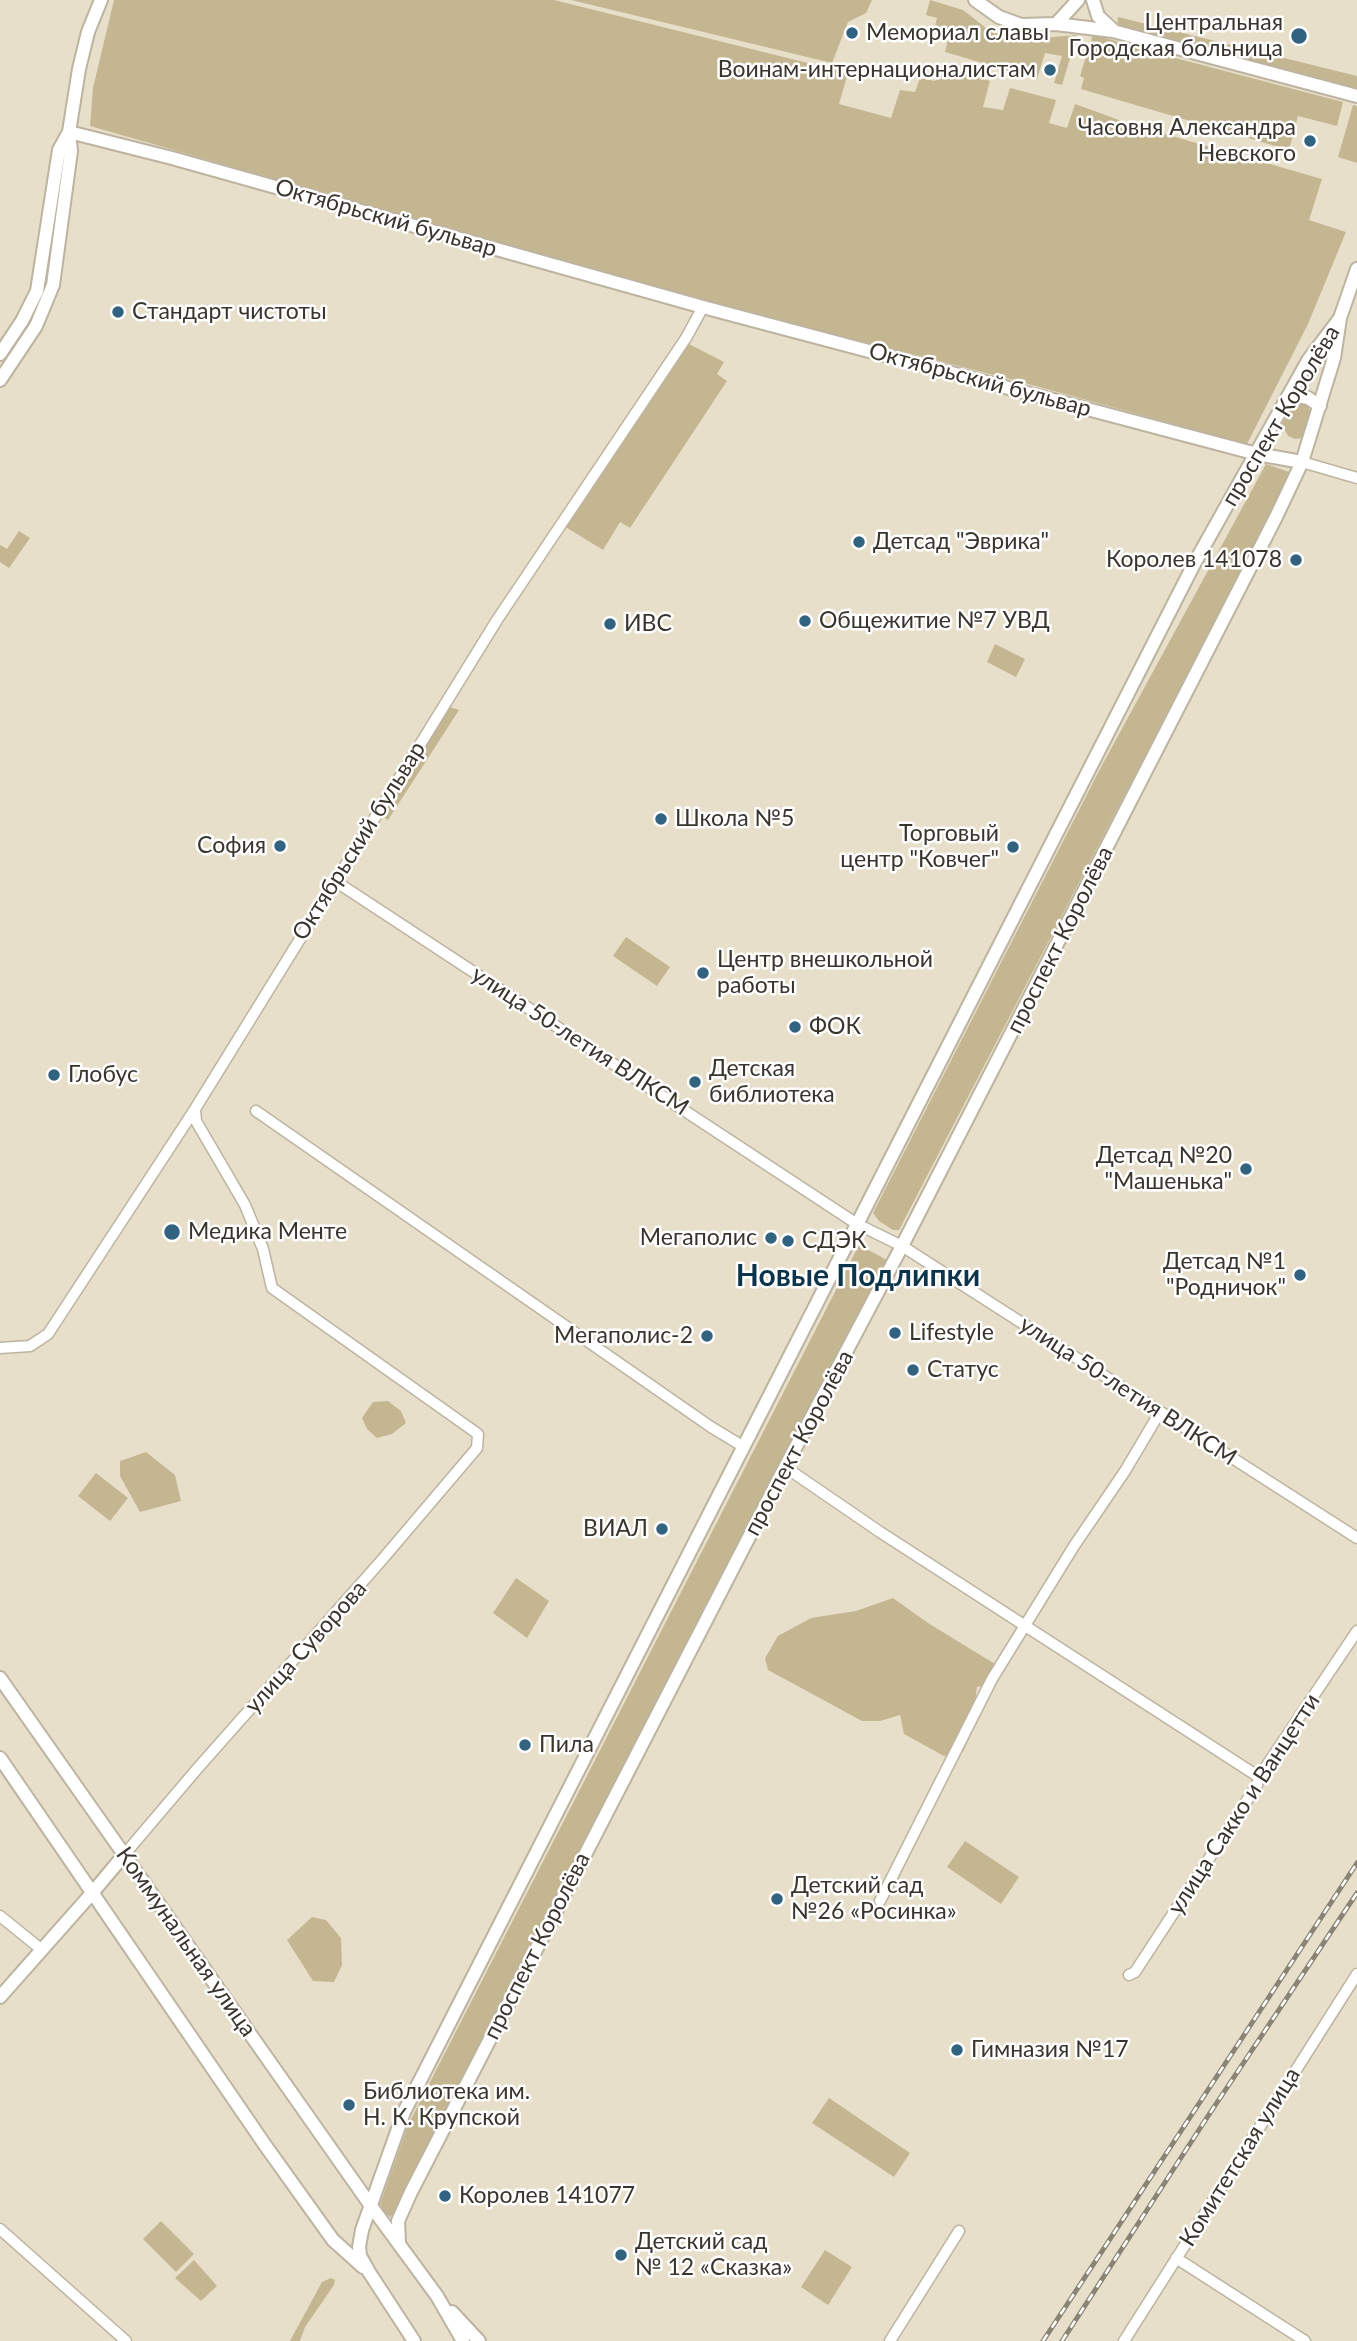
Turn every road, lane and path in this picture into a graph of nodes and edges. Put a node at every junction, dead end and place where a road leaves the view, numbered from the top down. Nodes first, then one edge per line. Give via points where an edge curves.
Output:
1 (101, 0) edge
2 (975, 0) edge
3 (1078, 0) edge
4 (1093, 0) edge
5 (1056, 24) junction
6 (1113, 30) junction
7 (1357, 96) edge
8 (69, 132) junction
9 (1356, 270) edge
10 (703, 307) junction
11 (1341, 316) junction
12 (0, 354) edge
13 (0, 380) edge
14 (1286, 403) junction
15 (1320, 405) junction
16 (1257, 454) junction
17 (1302, 462) junction
18 (1357, 478) edge
19 (335, 881) junction
20 (195, 1110) junction
21 (256, 1111) dead end
22 (857, 1224) junction
23 (902, 1246) junction
24 (0, 1348) edge
25 (1160, 1412) junction
26 (744, 1447) junction
27 (785, 1467) junction
28 (1357, 1538) edge
29 (1025, 1626) junction
30 (1357, 1631) edge
31 (0, 1678) edge
32 (0, 1758) edge
33 (1259, 1777) junction
34 (124, 1855) junction
35 (93, 1892) junction
36 (880, 1901) dead end
37 (0, 1916) edge
38 (41, 1950) junction
39 (1357, 1974) edge
40 (1129, 1975) dead end
41 (0, 1997) edge
42 (371, 2206) junction
43 (0, 2229) edge
44 (959, 2231) dead end
45 (399, 2242) junction
46 (1176, 2258) junction
47 (369, 2272) junction
48 (437, 2296) junction
49 (126, 2341) edge
50 (414, 2341) edge
51 (463, 2341) edge
52 (479, 2341) edge
53 (890, 2341) edge
54 (1124, 2341) edge
55 (1305, 2341) edge

1 - 8 main road via 88,32
2 - 5 main road via 1021,25
3 - 5 main road
4 - 6 main road via 1098,16
5 - 6 main road
6 - 7 main road
8 - 10 main road, Октябрьский бульвар
8 - 12 main road via 59,150 37,291
8 - 13 main road via 71,151 53,285 36,326
9 - 11 main road
10 - 16 main road, Октябрьский бульвар
10 - 19 street, Октябрьский бульвар via 496,620
11 - 14 main road, проспект Королёва via 1309,359
11 - 15 main road, проспект Королёва
14 - 15 main road via 1298,396
14 - 16 main road, проспект Королёва
15 - 17 main road, проспект Королёва
16 - 17 main road, Октябрьский бульвар
16 - 22 main road, проспект Королёва via 1158,632
17 - 18 street
17 - 23 main road, проспект Королёва
19 - 20 street, Октябрьский бульвар
19 - 22 street, улица 50-летия ВЛКСМ
20 - 24 street, Октябрьский бульвар via 48,1334 30,1346
20 - 34 street, улица Суворова via 196,1121 245,1205 263,1249 272,1288 478,1434 477,1448
21 - 26 street
22 - 23 street, улица 50-летия ВЛКСМ
22 - 26 main road, проспект Королёва
23 - 25 street, улица 50-летия ВЛКСМ
23 - 27 main road, проспект Королёва
25 - 28 street, улица 50-летия ВЛКСМ
25 - 29 street
26 - 42 main road, проспект Королёва via 404,2112
27 - 29 street
27 - 45 main road, проспект Королёва via 411,2192 398,2221
29 - 33 street
29 - 36 street via 992,1679
30 - 33 street, улица Сакко и Ванцетти
31 - 34 main road, Коммунальная улица
32 - 35 main road, Коммунальная улица
33 - 40 street, улица Сакко и Ванцетти via 1258,1785
34 - 35 main road
34 - 42 main road, Коммунальная улица
35 - 38 main road
35 - 47 main road, Коммунальная улица via 333,2240
37 - 38 street
38 - 41 main road
39 - 46 street, Комитетская улица
42 - 45 main road, Коммунальная улица
42 - 47 main road, проспект Королёва via 359,2247
43 - 49 street
44 - 53 street
45 - 48 main road, Коммунальная улица
46 - 54 street, Комитетская улица
46 - 55 street
47 - 50 main road
48 - 51 main road
48 - 52 main road

